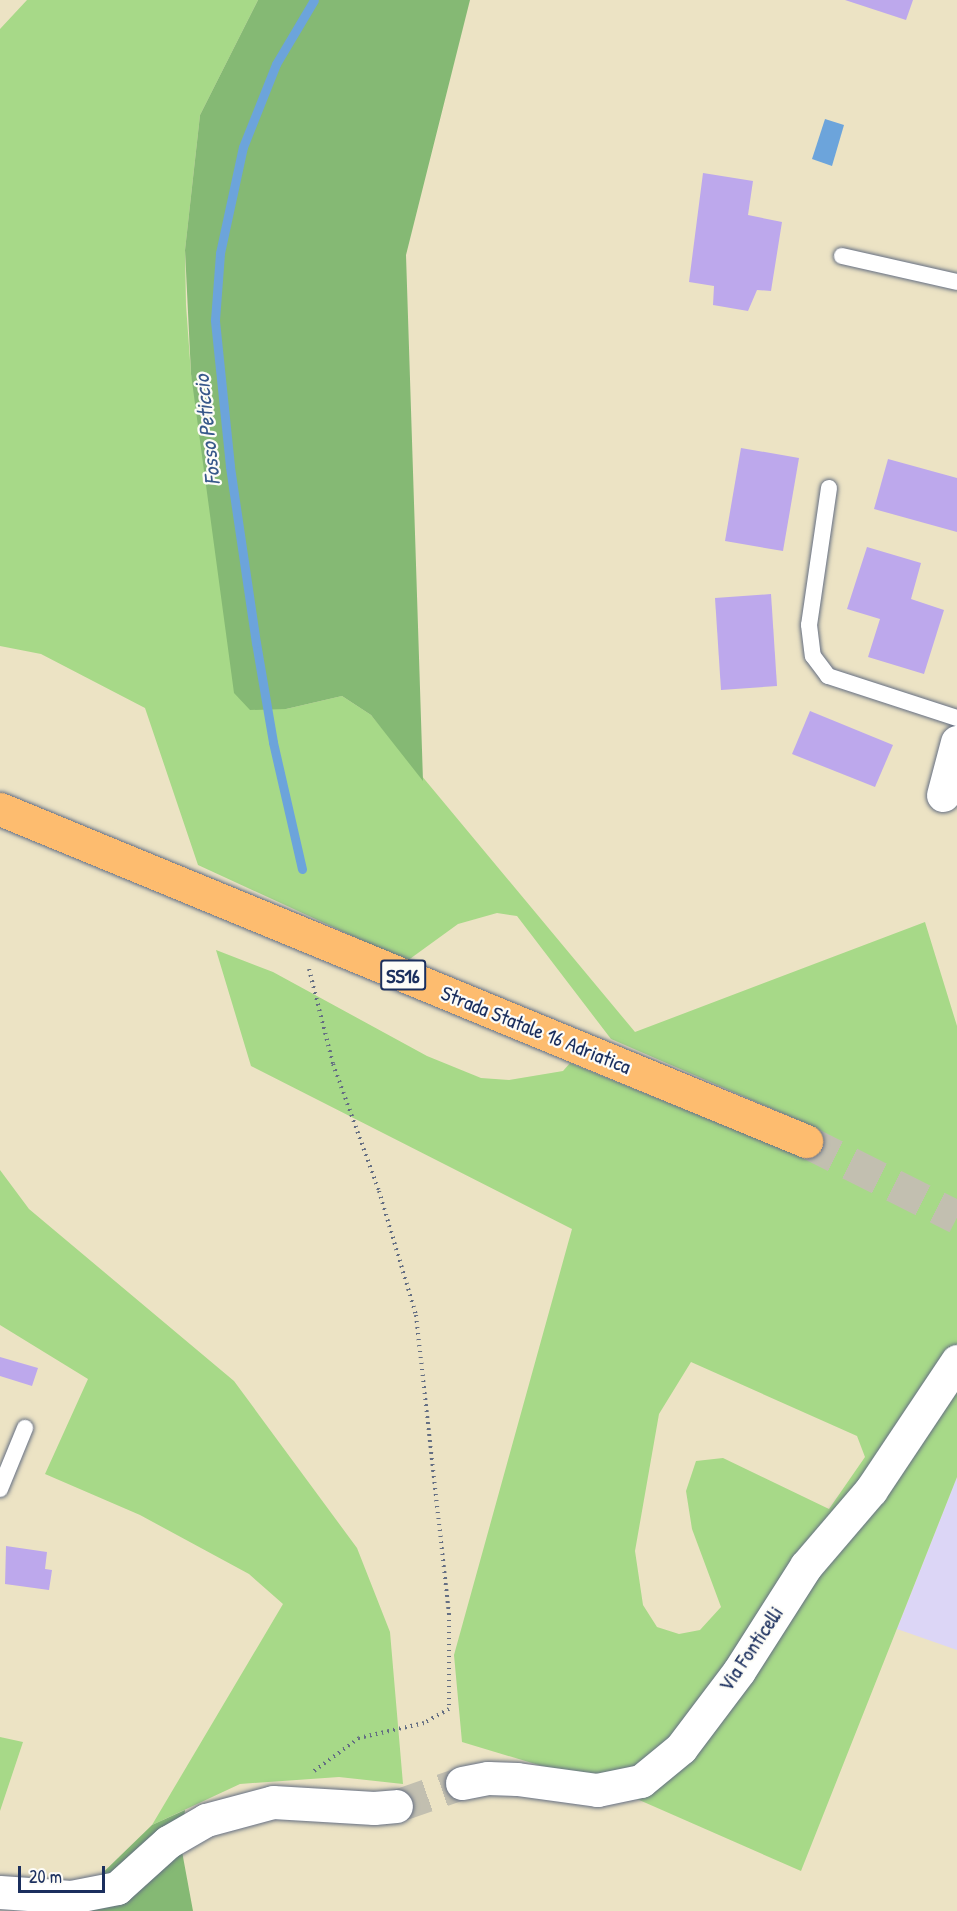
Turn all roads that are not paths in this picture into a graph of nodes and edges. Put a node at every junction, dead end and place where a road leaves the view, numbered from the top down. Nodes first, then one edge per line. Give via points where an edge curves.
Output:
1 (842, 256) dead end
2 (957, 282) edge
3 (829, 488) dead end
4 (957, 718) edge
5 (957, 742) edge
6 (950, 801) edge
7 (0, 809) edge
8 (806, 1141) tunnel mouth
9 (957, 1361) edge
10 (25, 1428) dead end
11 (0, 1489) edge
12 (462, 1783) tunnel mouth
13 (396, 1806) tunnel mouth
14 (0, 1892) edge

1 - 2 lane
3 - 4 lane via 809,626 813,656 828,676
5 - 6 street
7 - 8 main road, Strada Statale 16 Adriatica / SS16
9 - 12 street, Via Fonticelli via 871,1490 806,1566 739,1671 681,1748 641,1781 597,1790 517,1779 488,1778
10 - 11 lane
13 - 14 street via 273,1802 206,1820 168,1842 117,1888 71,1897

